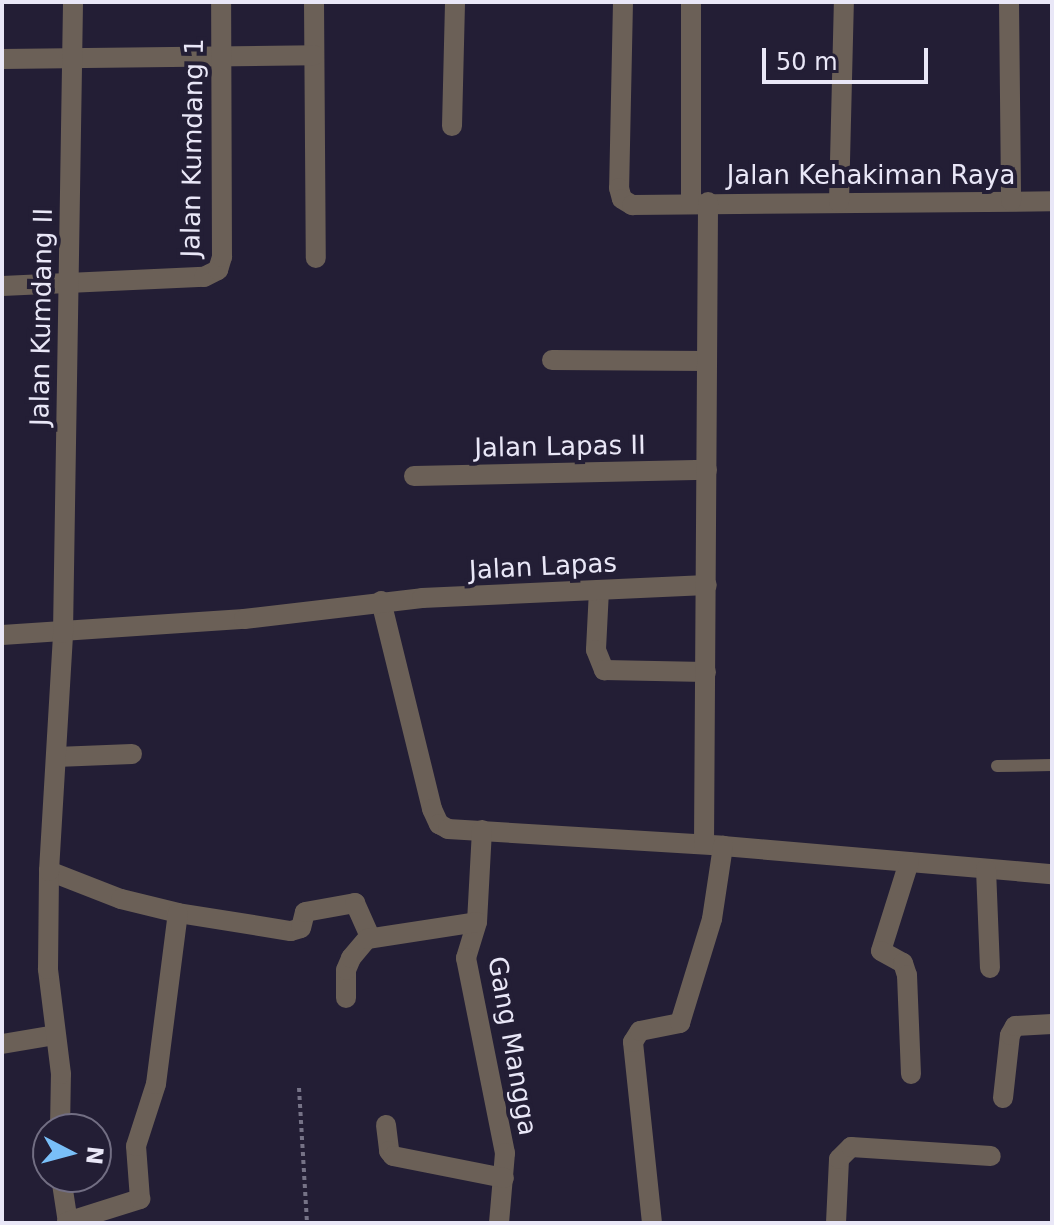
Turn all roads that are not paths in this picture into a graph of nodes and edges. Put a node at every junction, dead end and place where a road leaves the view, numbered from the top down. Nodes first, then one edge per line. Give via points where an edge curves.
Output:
1 (73, 2) edge
2 (221, 2) edge
3 (314, 2) edge
4 (455, 2) edge
5 (623, 2) edge
6 (691, 2) edge
7 (844, 2) edge
8 (1009, 2) edge
9 (314, 55) junction
10 (222, 57) junction
11 (73, 58) junction
12 (2, 59) edge
13 (452, 126) dead end
14 (1011, 201) junction
15 (1052, 201) edge
16 (839, 202) junction
17 (699, 203) junction
18 (316, 258) dead end
19 (68, 285) junction
20 (2, 286) edge
21 (552, 360) dead end
22 (707, 361) junction
23 (707, 470) junction
24 (414, 476) dead end
25 (707, 585) junction
26 (599, 590) junction
27 (381, 601) junction
28 (63, 633) junction
29 (2, 635) edge
30 (706, 672) junction
31 (132, 754) dead end
32 (56, 757) junction
33 (1052, 765) edge
34 (997, 766) dead end
35 (482, 830) junction
36 (714, 845) junction
37 (909, 862) junction
38 (986, 869) junction
39 (49, 871) junction
40 (1052, 874) edge
41 (178, 913) junction
42 (477, 922) junction
43 (370, 937) junction
44 (990, 968) dead end
45 (346, 998) dead end
46 (1052, 1024) edge
47 (55, 1035) junction
48 (2, 1044) edge
49 (911, 1074) dead end
50 (1003, 1098) dead end
51 (60, 1113) edge
52 (386, 1125) dead end
53 (991, 1156) dead end
54 (504, 1178) junction
55 (63, 1193) edge
56 (68, 1222) edge
57 (499, 1223) edge
58 (652, 1223) edge
59 (836, 1223) edge

1 - 11 street, Jalan Kumdang II
2 - 10 street, Jalan Kumdang 1
3 - 9 street
4 - 13 street
5 - 17 street, Jalan Kehakiman Raya via 622,199 632,205
6 - 17 street
7 - 16 street
8 - 14 street
9 - 10 street
9 - 18 street
10 - 11 street
10 - 19 street, Jalan Kumdang 1 via 218,270 204,277
11 - 12 street
11 - 19 street, Jalan Kumdang II
14 - 15 street, Jalan Kehakiman Raya
14 - 16 street, Jalan Kehakiman Raya
16 - 17 street, Jalan Kehakiman Raya
17 - 22 street
19 - 20 street, Jalan Kumdang 1
19 - 28 street, Jalan Kumdang II
21 - 22 street
22 - 23 street
23 - 24 street, Jalan Lapas II
23 - 25 street
25 - 26 street, Jalan Lapas
25 - 30 street
26 - 27 street, Jalan Lapas
26 - 30 street via 596,650 604,670
27 - 28 street, Jalan Lapas via 244,619
27 - 35 street via 436,819 448,829
28 - 29 street, Jalan Lapas
28 - 32 street, Jalan Kumdang II
30 - 36 street
31 - 32 street
32 - 39 street, Jalan Kumdang II
33 - 34 lane
35 - 36 street
35 - 42 street, Gang Mangga
36 - 37 street
36 - 58 street via 712,919 680,1023 640,1031 633,1042
37 - 38 street
37 - 49 street via 881,951 903,963 907,975
38 - 40 street
38 - 44 street
39 - 41 street via 121,899
39 - 47 street, Jalan Kumdang II via 48,969
41 - 43 street via 297,930 305,912 355,903
41 - 56 street via 156,1084 136,1146 140,1199
42 - 43 street
42 - 54 street, Gang Mangga via 466,958 505,1153
43 - 45 street via 346,970
46 - 50 street via 1015,1026
47 - 48 street
47 - 51 street, Jalan Kumdang II
52 - 54 street via 393,1156
53 - 59 street via 851,1147 839,1159
54 - 57 street, Gang Mangga
55 - 56 street

